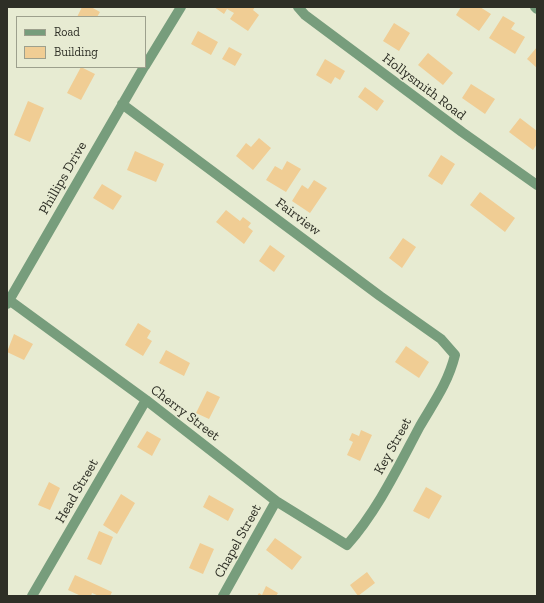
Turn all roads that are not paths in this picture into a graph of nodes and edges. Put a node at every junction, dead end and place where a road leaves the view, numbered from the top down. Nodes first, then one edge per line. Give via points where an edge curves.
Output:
1 (180, 7) edge
2 (298, 7) edge
3 (146, 64) edge
4 (144, 68) edge
5 (122, 104) junction
6 (537, 185) edge
7 (8, 302) edge
8 (455, 355) joint
9 (146, 400) junction
10 (276, 501) junction
11 (347, 545) joint
12 (32, 596) edge
13 (223, 596) edge

1 - 3 street, Phillips Drive
2 - 6 street, Hollysmith Road via 305,15 462,132
4 - 5 street, Phillips Drive
5 - 7 street, Phillips Drive
5 - 8 street, Fairview via 441,339
7 - 9 street, Cherry Street
8 - 11 street, Key Street via 450,375 363,527
9 - 10 street, Cherry Street
9 - 12 street, Head Street
10 - 11 street, Cherry Street
10 - 13 street, Chapel Street

